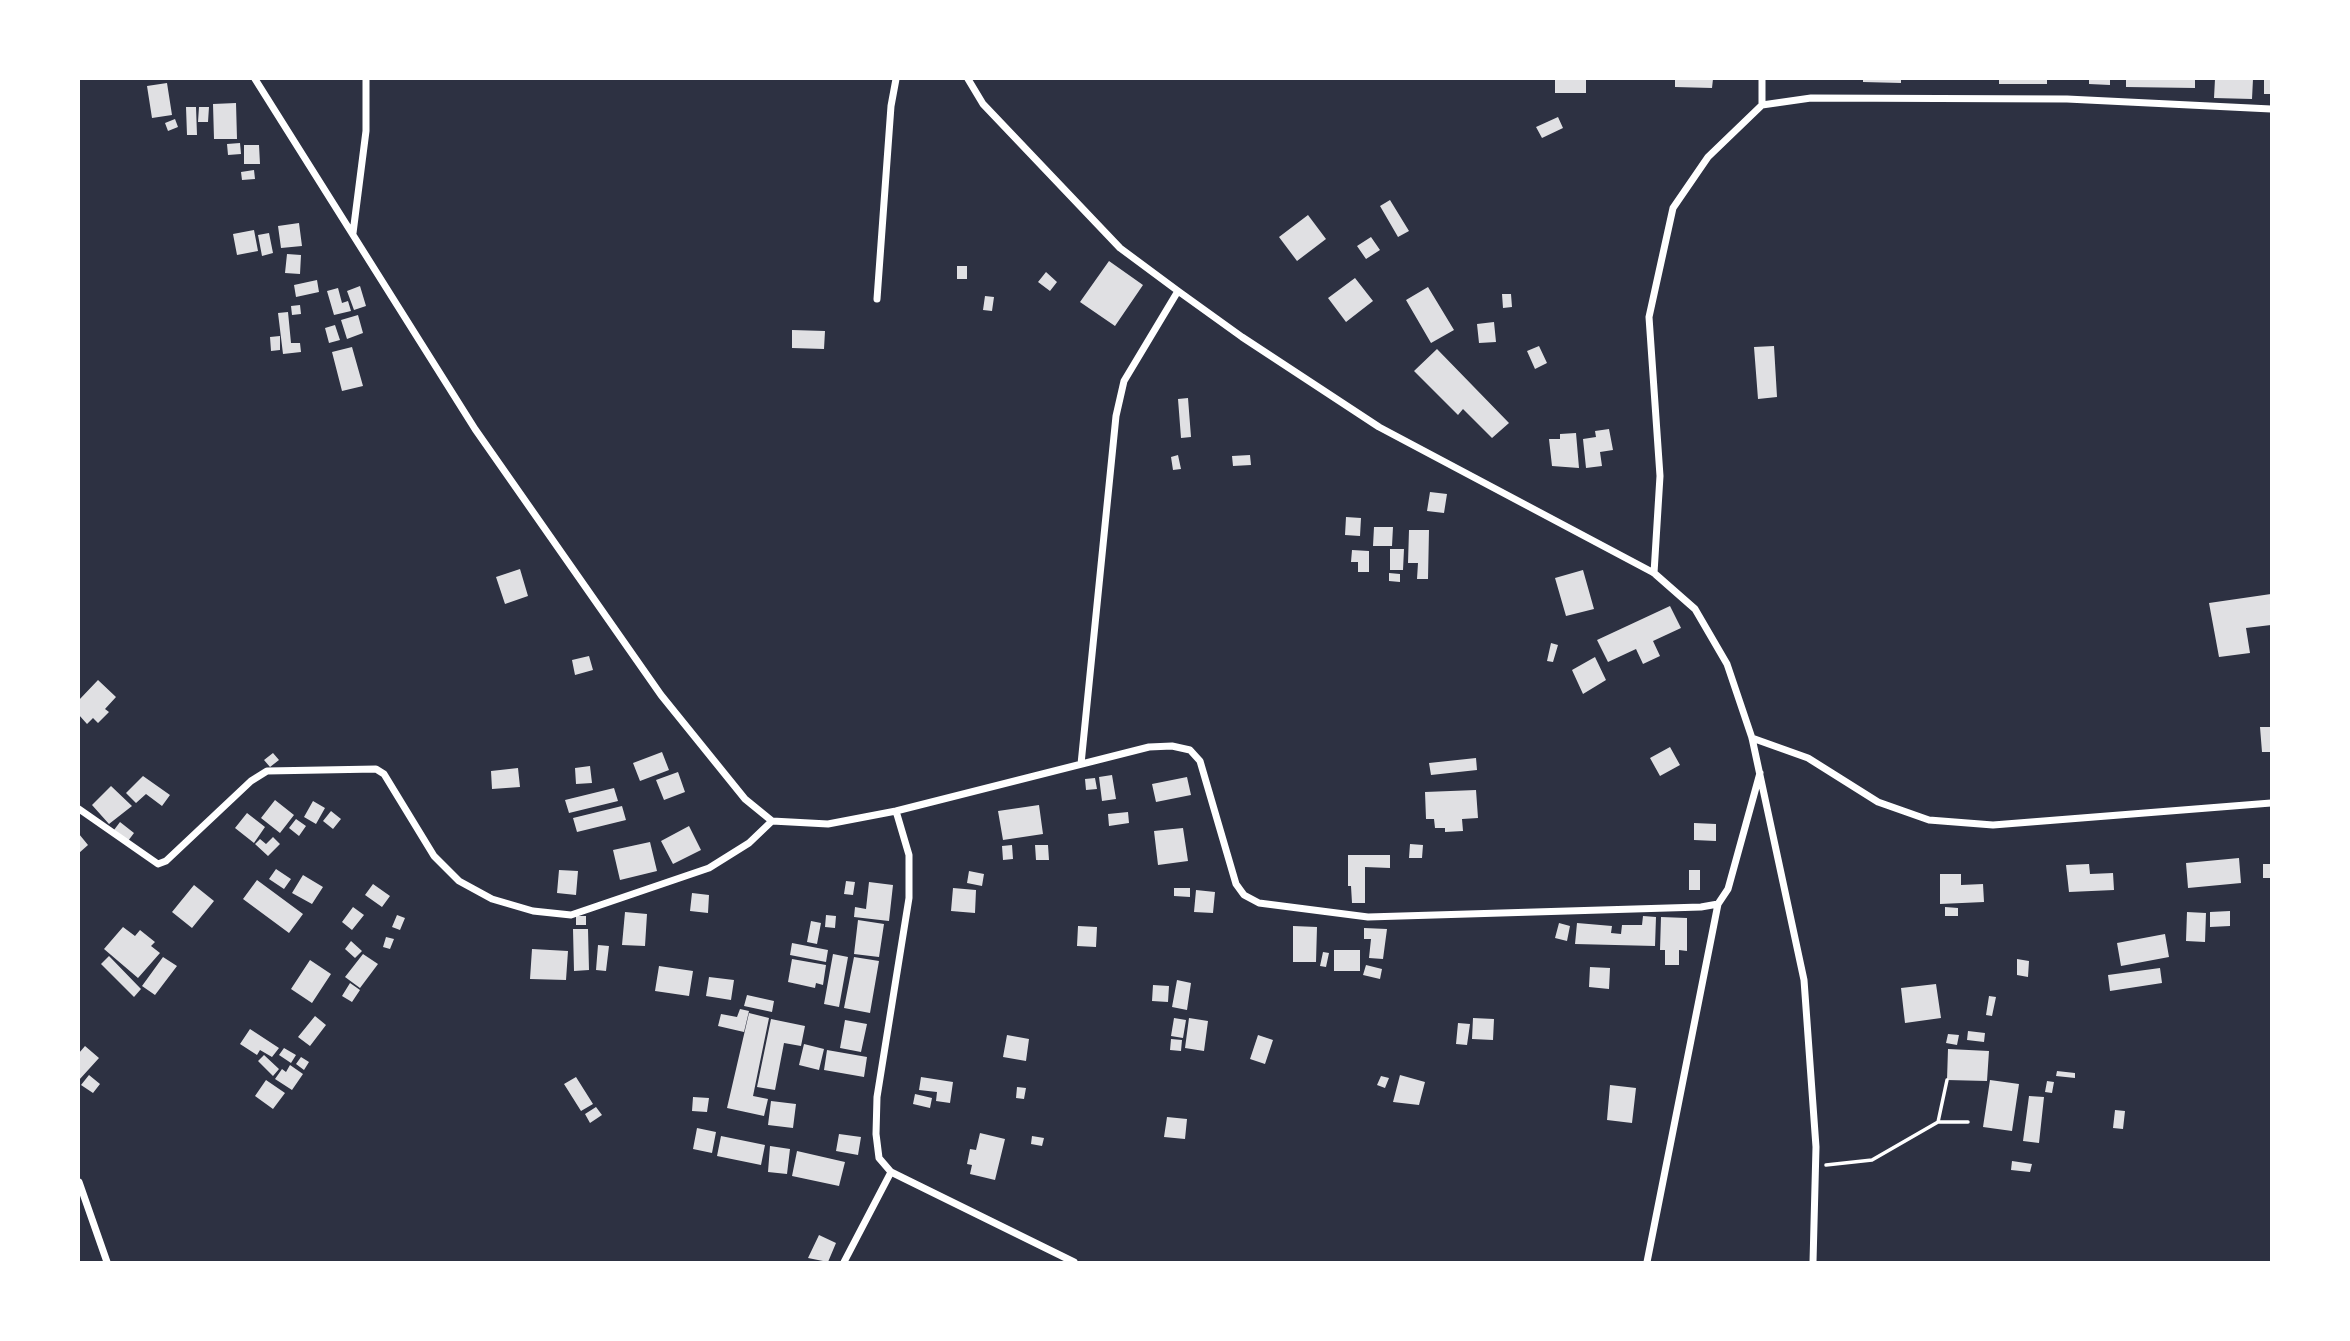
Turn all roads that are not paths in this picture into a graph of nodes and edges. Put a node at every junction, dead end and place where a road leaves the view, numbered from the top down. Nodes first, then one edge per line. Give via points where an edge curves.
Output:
1 (255, 79) edge
2 (366, 79) edge
3 (896, 79) edge
4 (968, 79) edge
5 (1762, 79) edge
6 (1762, 105) junction
7 (2271, 109) edge
8 (353, 234) junction
9 (1178, 291) junction
10 (877, 299) dead end
11 (1654, 573) junction
12 (1752, 738) junction
13 (1081, 764) junction
14 (1760, 767) junction
15 (2271, 803) edge
16 (79, 809) edge
17 (896, 811) junction
18 (772, 821) junction
19 (1718, 904) junction
20 (891, 1172) junction
21 (79, 1182) edge
22 (107, 1262) edge
23 (844, 1262) edge
24 (1074, 1262) edge
25 (1647, 1262) edge
26 (1814, 1262) edge

1 - 8 street
2 - 8 street via 366,131
3 - 10 street
4 - 9 street via 984,104 1120,248
5 - 6 street
6 - 7 street via 1811,98 2067,99
6 - 11 street via 1708,157 1673,208 1649,317 1660,476
8 - 18 street via 475,429 661,695 745,799
9 - 11 street via 1380,427
9 - 13 street via 1124,381 1116,416
11 - 12 street via 1695,609 1727,664
12 - 14 street
12 - 15 street via 1808,758 1878,802 1929,820 1993,825
13 - 17 street
13 - 19 street via 1149,747 1190,750 1199,761 1236,884 1259,903 1368,916
14 - 19 street via 1728,889
14 - 26 street via 1804,980 1816,1167
16 - 18 street via 158,864 166,862 267,771 376,769 384,774 434,856 458,880 492,899 533,912 571,915 709,868 749,843
17 - 18 street via 828,824
17 - 20 street via 909,855 909,898 877,1097 876,1134 879,1158
19 - 25 street
20 - 23 street
20 - 24 street
21 - 22 street

